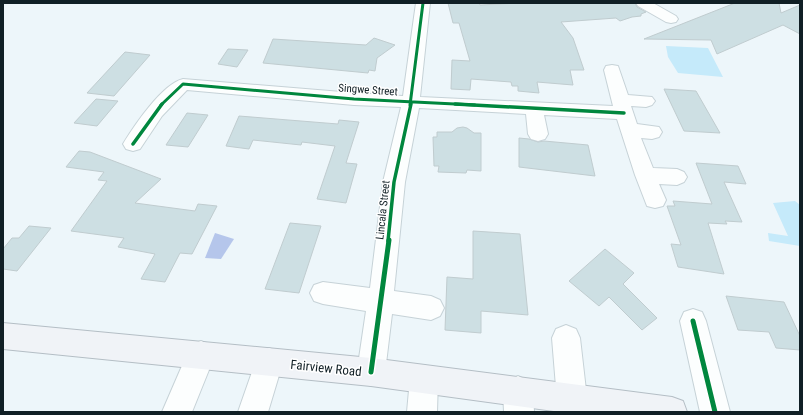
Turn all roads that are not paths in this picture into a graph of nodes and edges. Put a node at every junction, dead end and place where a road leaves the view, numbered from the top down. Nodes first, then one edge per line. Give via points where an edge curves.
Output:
1 (423, 3) edge
2 (643, 3) edge
3 (671, 19) dead end
4 (612, 70) dead end
5 (646, 101) dead end
6 (411, 102) junction
7 (534, 108) junction
8 (625, 114) junction
9 (652, 132) dead end
10 (538, 134) dead end
11 (133, 144) dead end
12 (645, 175) junction
13 (677, 177) dead end
14 (655, 200) dead end
15 (323, 293) dead end
16 (379, 301) junction
17 (431, 308) dead end
18 (693, 321) dead end
19 (3, 336) edge
20 (566, 338) dead end
21 (201, 355) junction
22 (269, 362) junction
23 (370, 372) junction
24 (424, 379) junction
25 (572, 399) junction
26 (519, 402) edge
27 (653, 411) edge
28 (177, 412) edge
29 (253, 412) edge
30 (422, 412) edge
31 (715, 412) edge

1 - 6 street, Lincala Street
2 - 3 street
4 - 8 street
5 - 8 street
6 - 7 street, Singwe Street via 472,112
6 - 11 street, Singwe Street via 184,84 167,97
6 - 16 street, Lincala Street via 394,182
7 - 8 street, Singwe Street via 563,118
7 - 10 street
8 - 9 street
8 - 12 street
12 - 13 street
12 - 14 street
15 - 16 street
16 - 17 street
16 - 23 street, Lincala Street
18 - 31 street
19 - 21 main road, Fairview Road
20 - 25 street
21 - 22 main road, Fairview Road
21 - 28 street
22 - 23 main road, Fairview Road
22 - 29 street
23 - 24 main road, Fairview Road
24 - 26 main road, Fairview Road
24 - 30 street
25 - 26 main road, Fairview Road
25 - 27 main road, Fairview Road

